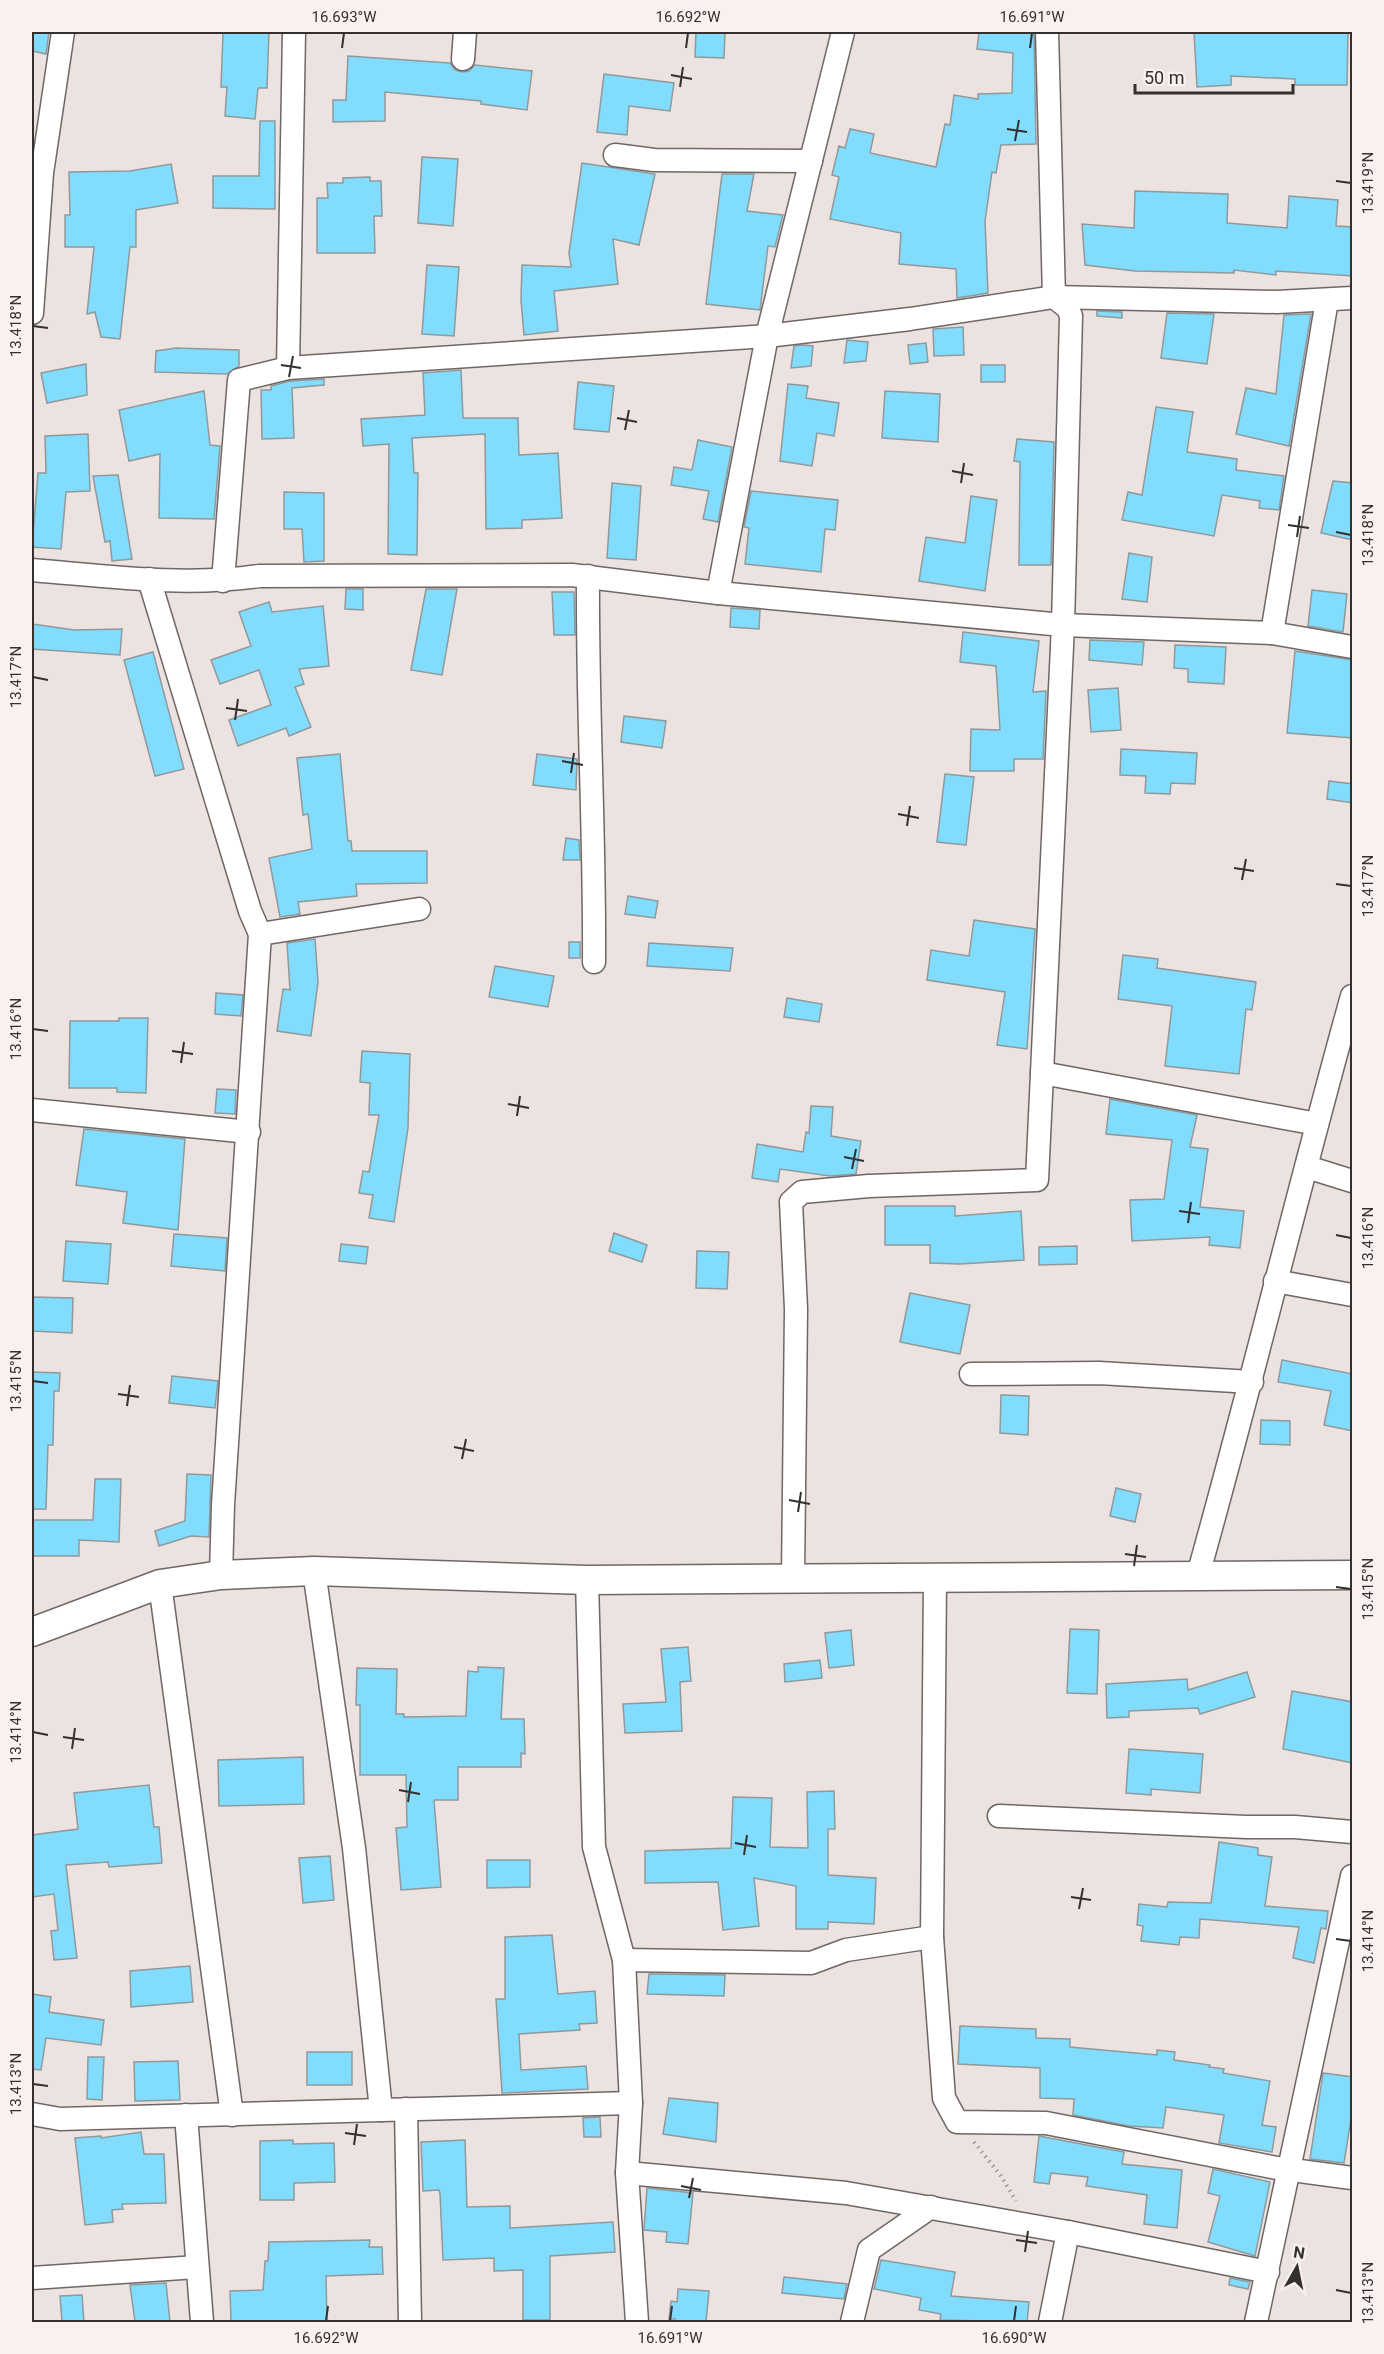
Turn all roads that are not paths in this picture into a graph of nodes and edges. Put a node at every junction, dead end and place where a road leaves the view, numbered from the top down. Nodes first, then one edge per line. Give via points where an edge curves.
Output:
1 (63, 32) edge
2 (294, 32) edge
3 (465, 32) edge
4 (843, 32) edge
5 (1047, 32) edge
6 (463, 59) dead end
7 (615, 155) dead end
8 (811, 161) junction
9 (37, 172) edge
10 (1054, 297) junction
11 (1353, 298) edge
12 (1327, 300) junction
13 (32, 313) edge
14 (767, 336) junction
15 (288, 368) junction
16 (32, 570) edge
17 (588, 576) junction
18 (149, 579) junction
19 (223, 581) junction
20 (718, 593) junction
21 (1062, 625) junction
22 (1272, 633) junction
23 (1353, 647) edge
24 (419, 909) dead end
25 (260, 933) junction
26 (594, 962) dead end
27 (1353, 996) edge
28 (1042, 1073) junction
29 (32, 1110) edge
30 (1317, 1124) junction
31 (249, 1132) junction
32 (1307, 1167) junction
33 (1353, 1181) edge
34 (1275, 1281) junction
35 (1353, 1295) edge
36 (971, 1374) dead end
37 (1252, 1382) junction
38 (314, 1571) junction
39 (221, 1575) junction
40 (1198, 1575) junction
41 (1353, 1575) edge
42 (935, 1578) junction
43 (793, 1579) junction
44 (587, 1580) junction
45 (160, 1584) junction
46 (32, 1632) edge
47 (999, 1816) dead end
48 (1353, 1832) edge
49 (1353, 1876) edge
50 (932, 1937) junction
51 (624, 1960) junction
52 (631, 2103) junction
53 (406, 2109) junction
54 (381, 2110) junction
55 (32, 2114) edge
56 (186, 2115) junction
57 (232, 2115) junction
58 (1288, 2170) junction
59 (627, 2173) junction
60 (1353, 2178) edge
61 (931, 2207) junction
62 (1068, 2232) junction
63 (197, 2267) junction
64 (1268, 2272) junction
65 (32, 2278) edge
66 (202, 2322) edge
67 (410, 2322) edge
68 (637, 2322) edge
69 (852, 2322) edge
70 (1050, 2322) edge
71 (1256, 2322) edge

1 - 9 street
2 - 15 street
3 - 6 street
4 - 8 street
5 - 10 street
7 - 8 street via 654,160
8 - 14 street
9 - 13 street
10 - 12 street
10 - 14 street
10 - 21 street via 1068,308 1071,316
11 - 12 street
12 - 22 street
14 - 15 street
14 - 20 street
15 - 19 street via 239,380
16 - 18 street
17 - 19 street via 259,576
17 - 20 street
17 - 26 street
18 - 19 street
18 - 25 street
20 - 21 street
21 - 22 street
21 - 28 street
22 - 23 street
24 - 25 street
25 - 31 street
27 - 30 street
28 - 30 street
28 - 43 street via 1037,1180 813,1191 802,1192 791,1202 796,1309
29 - 31 street
30 - 32 street
31 - 39 street
32 - 33 street
32 - 34 street
34 - 35 street
34 - 37 street
36 - 37 street via 1099,1373
37 - 40 street
38 - 39 street
38 - 44 street
38 - 54 street via 354,1848
39 - 45 street
40 - 41 street
40 - 42 street
42 - 43 street
42 - 50 street
43 - 44 street
44 - 51 street via 594,1847
45 - 46 street
45 - 57 street
47 - 48 street
49 - 58 street
50 - 51 street via 846,1950 811,1963
50 - 58 street via 944,2098 957,2122 1047,2123
51 - 52 street
52 - 53 street
52 - 59 street
53 - 54 street
53 - 67 street
54 - 57 street
55 - 56 street via 60,2119
56 - 57 street
56 - 63 street
58 - 60 street
58 - 64 street
59 - 61 street via 846,2193
59 - 68 street
61 - 62 street
61 - 69 street via 870,2250
62 - 64 street
62 - 70 street
63 - 65 street
63 - 66 street
64 - 71 street

